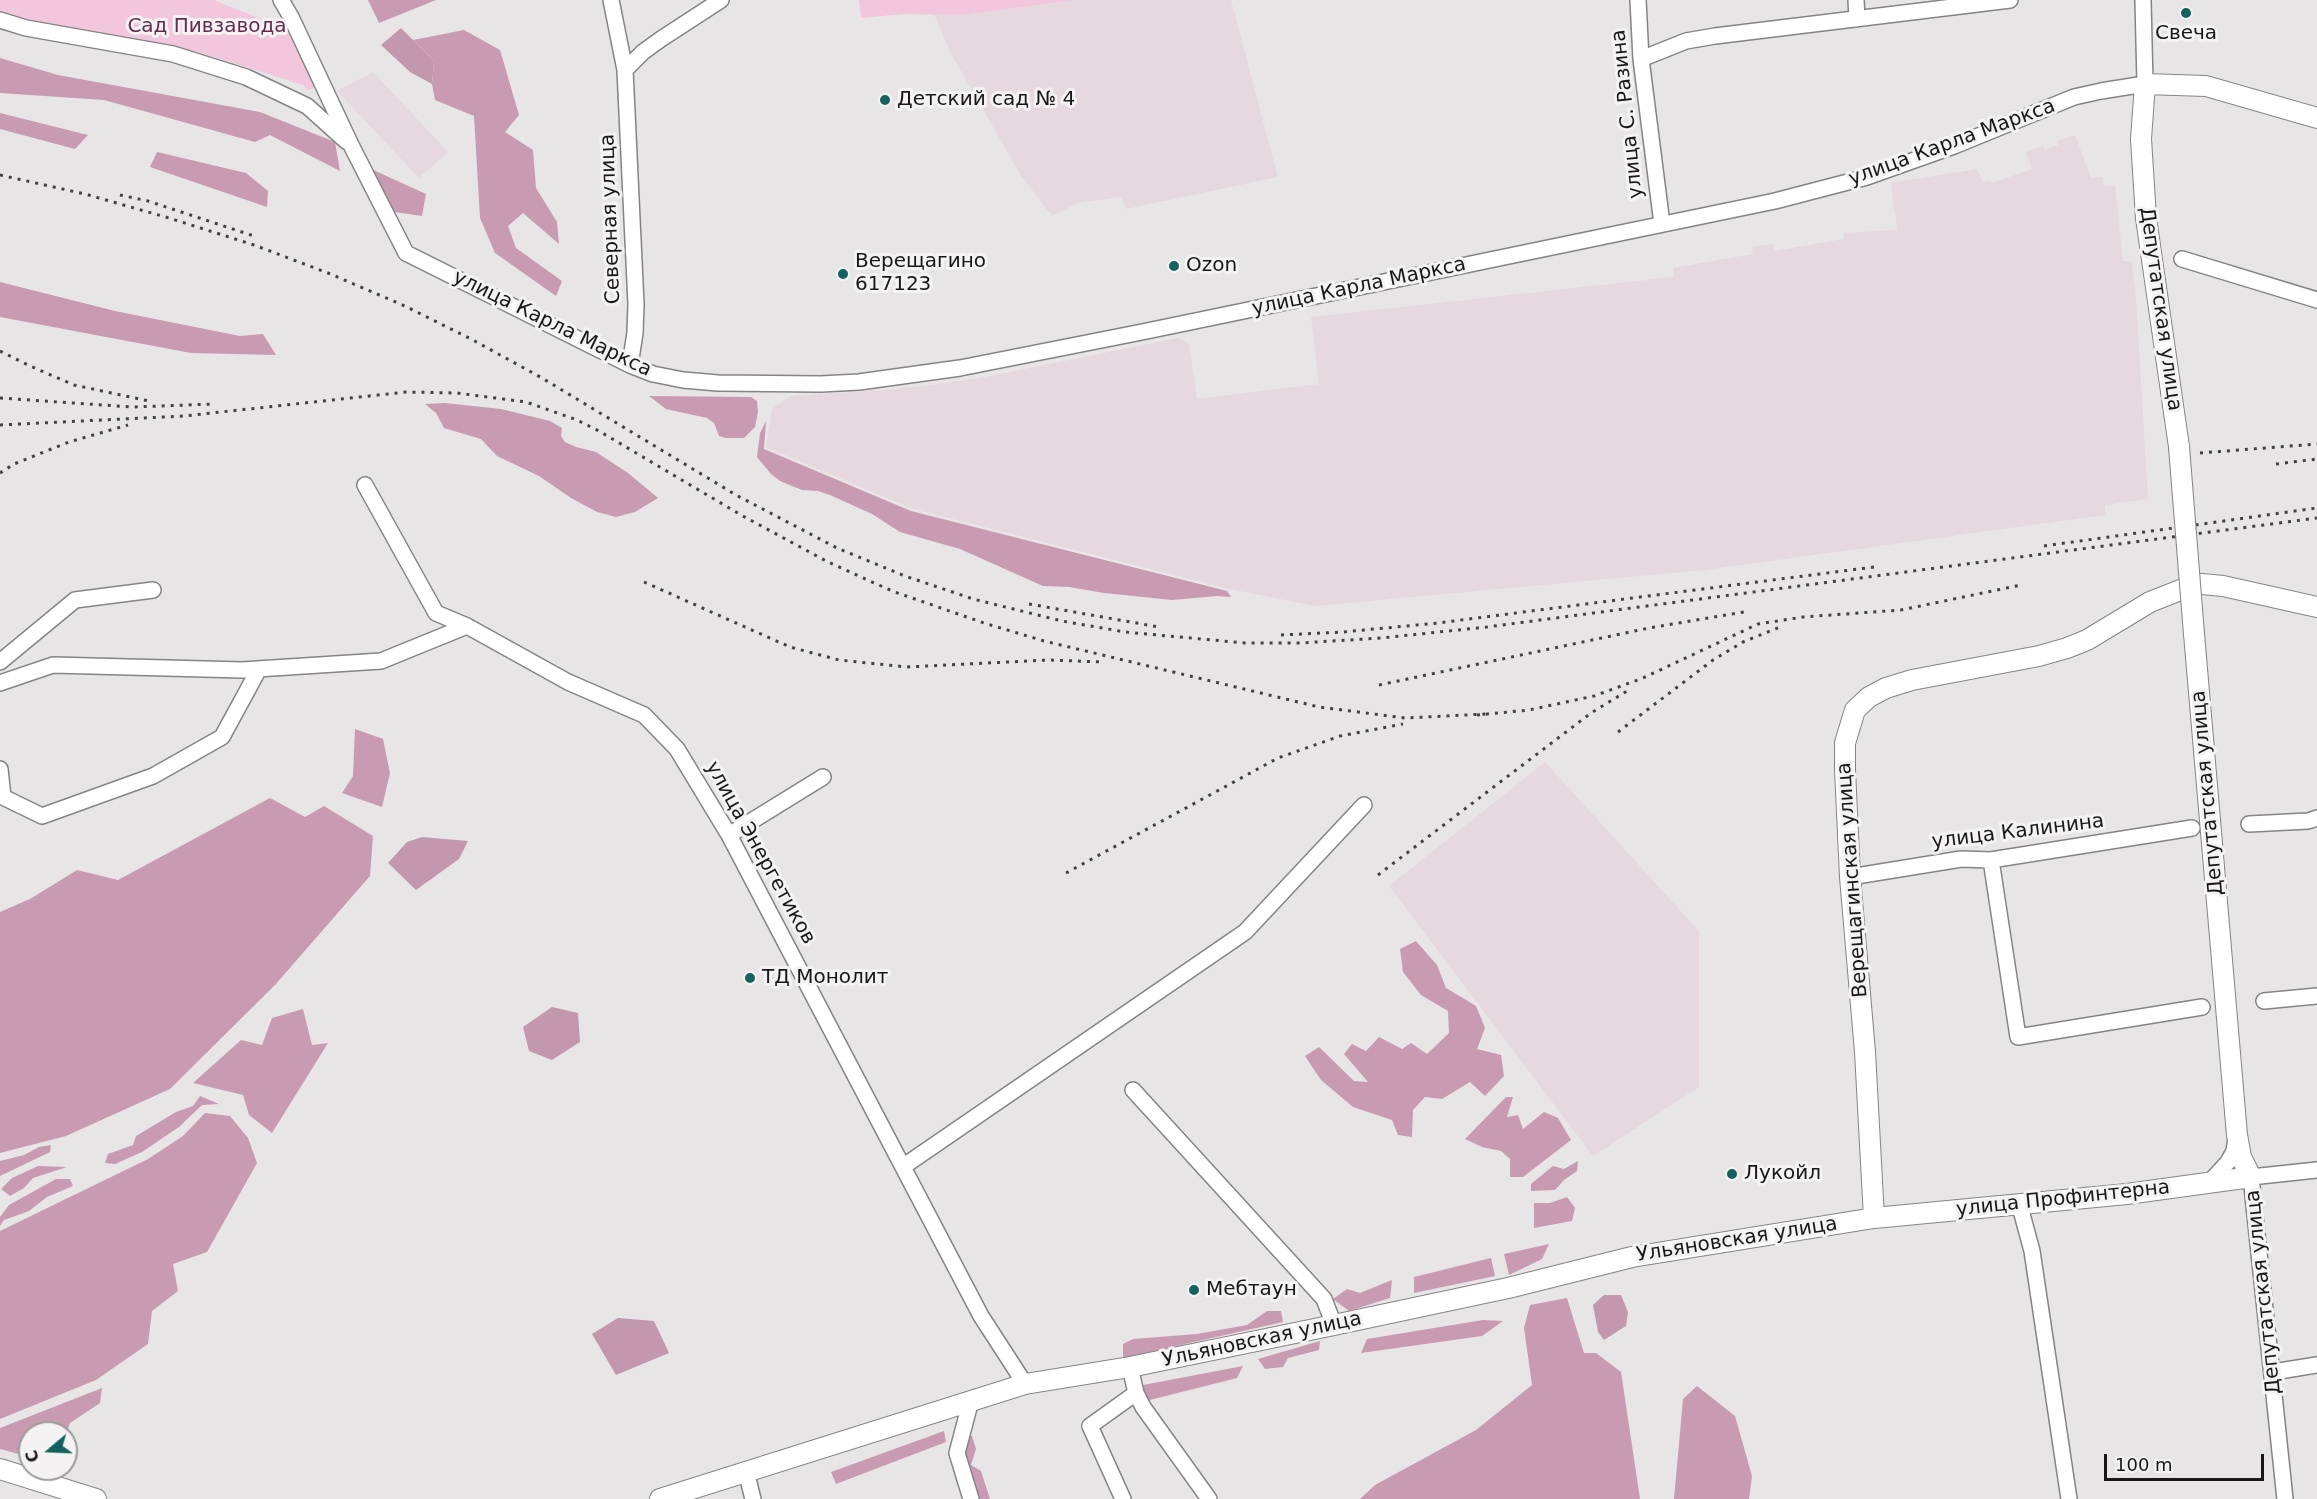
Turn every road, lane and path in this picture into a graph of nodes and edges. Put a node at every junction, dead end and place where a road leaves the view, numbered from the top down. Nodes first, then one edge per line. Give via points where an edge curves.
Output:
1 (281, 0) edge
2 (611, 0) edge
3 (721, 0) edge
4 (1638, 0) edge
5 (1856, 0) edge
6 (2010, 0) edge
7 (2143, 0) edge
8 (1857, 18) junction
9 (0, 20) edge
10 (1641, 59) junction
11 (625, 70) junction
12 (2145, 84) junction
13 (2317, 118) edge
14 (351, 146) junction
15 (1662, 224) junction
16 (2182, 259) dead end
17 (2317, 300) edge
18 (630, 365) junction
19 (365, 485) dead end
20 (153, 590) dead end
21 (2317, 607) edge
22 (467, 626) junction
23 (0, 662) edge
24 (260, 669) junction
25 (0, 683) edge
26 (0, 769) edge
27 (823, 777) dead end
28 (1, 796) edge
29 (1364, 804) dead end
30 (2317, 818) edge
31 (2249, 824) dead end
32 (2192, 828) dead end
33 (729, 835) junction
34 (1991, 860) junction
35 (1850, 877) junction
36 (2317, 996) edge
37 (2264, 1001) dead end
38 (2202, 1007) dead end
39 (1133, 1090) dead end
40 (2237, 1135) junction
41 (903, 1166) junction
42 (2317, 1170) edge
43 (2251, 1177) junction
44 (2208, 1184) junction
45 (2019, 1203) junction
46 (1874, 1218) junction
47 (1334, 1325) junction
48 (2317, 1365) edge
49 (1130, 1367) junction
50 (2273, 1372) junction
51 (1025, 1384) junction
52 (1136, 1393) junction
53 (971, 1400) junction
54 (0, 1469) edge
55 (746, 1471) junction
56 (96, 1499) edge
57 (660, 1499) edge
58 (753, 1499) edge
59 (971, 1499) edge
60 (1123, 1499) edge
61 (1209, 1499) edge
62 (2069, 1499) edge
63 (2285, 1499) edge

1 - 14 street
2 - 11 street, Северная улица
3 - 11 street via 643,52
4 - 10 street, улица С. Разина
5 - 8 street
6 - 8 street
7 - 12 street
8 - 10 street via 1686,41
9 - 14 street via 173,54 246,77 307,106
10 - 15 street, улица С. Разина
11 - 18 street, Северная улица via 636,304
12 - 13 main road, улица Карла Маркса via 2206,86
12 - 15 street, улица Карла Маркса via 2074,98 1867,177
12 - 40 main road, Депутатская улица, bridge via 2141,139 2146,218 2179,447
14 - 18 street, улица Карла Маркса via 405,253
15 - 18 street, улица Карла Маркса via 904,377 821,384 718,383 653,374
16 - 17 street
19 - 22 street, улица Энергетиков via 436,613
20 - 23 street via 75,600
21 - 35 main road, Верещагинская улица via 2202,584 2150,602 2067,648 1912,680 1869,697 1855,710 1845,743
22 - 24 street via 381,661
22 - 33 street, улица Энергетиков via 568,682 644,715 677,749
24 - 25 street via 53,665
24 - 28 street via 222,736 153,777 42,816
26 - 28 street
27 - 33 street
29 - 41 street via 1245,932
30 - 31 street
32 - 34 street, улица Калинина
33 - 41 street, улица Энергетиков
34 - 35 street, улица Калинина via 1961,859
34 - 38 street via 2018,1037
35 - 46 main road, Верещагинская улица
36 - 37 street
39 - 47 street via 1324,1299
40 - 43 main road, Депутатская улица via 2241,1157
40 - 44 street via 2228,1162
41 - 51 street, улица Энергетиков via 981,1316
42 - 43 street
43 - 44 main road, улица Профинтерна
43 - 50 street, Депутатская улица
44 - 45 main road, улица Профинтерна
45 - 46 main road, улица Профинтерна
45 - 62 street via 2032,1251
46 - 47 main road, Ульяновская улица via 1632,1257
47 - 49 main road, Ульяновская улица
48 - 50 street
49 - 51 main road, Ульяновская улица
49 - 52 street
50 - 63 street, Депутатская улица
51 - 53 main road, Ульяновская улица
52 - 60 street via 1090,1426
52 - 61 street
53 - 55 main road, Ульяновская улица
53 - 59 street via 957,1453
54 - 56 main road
55 - 57 main road, Ульяновская улица
55 - 58 street

